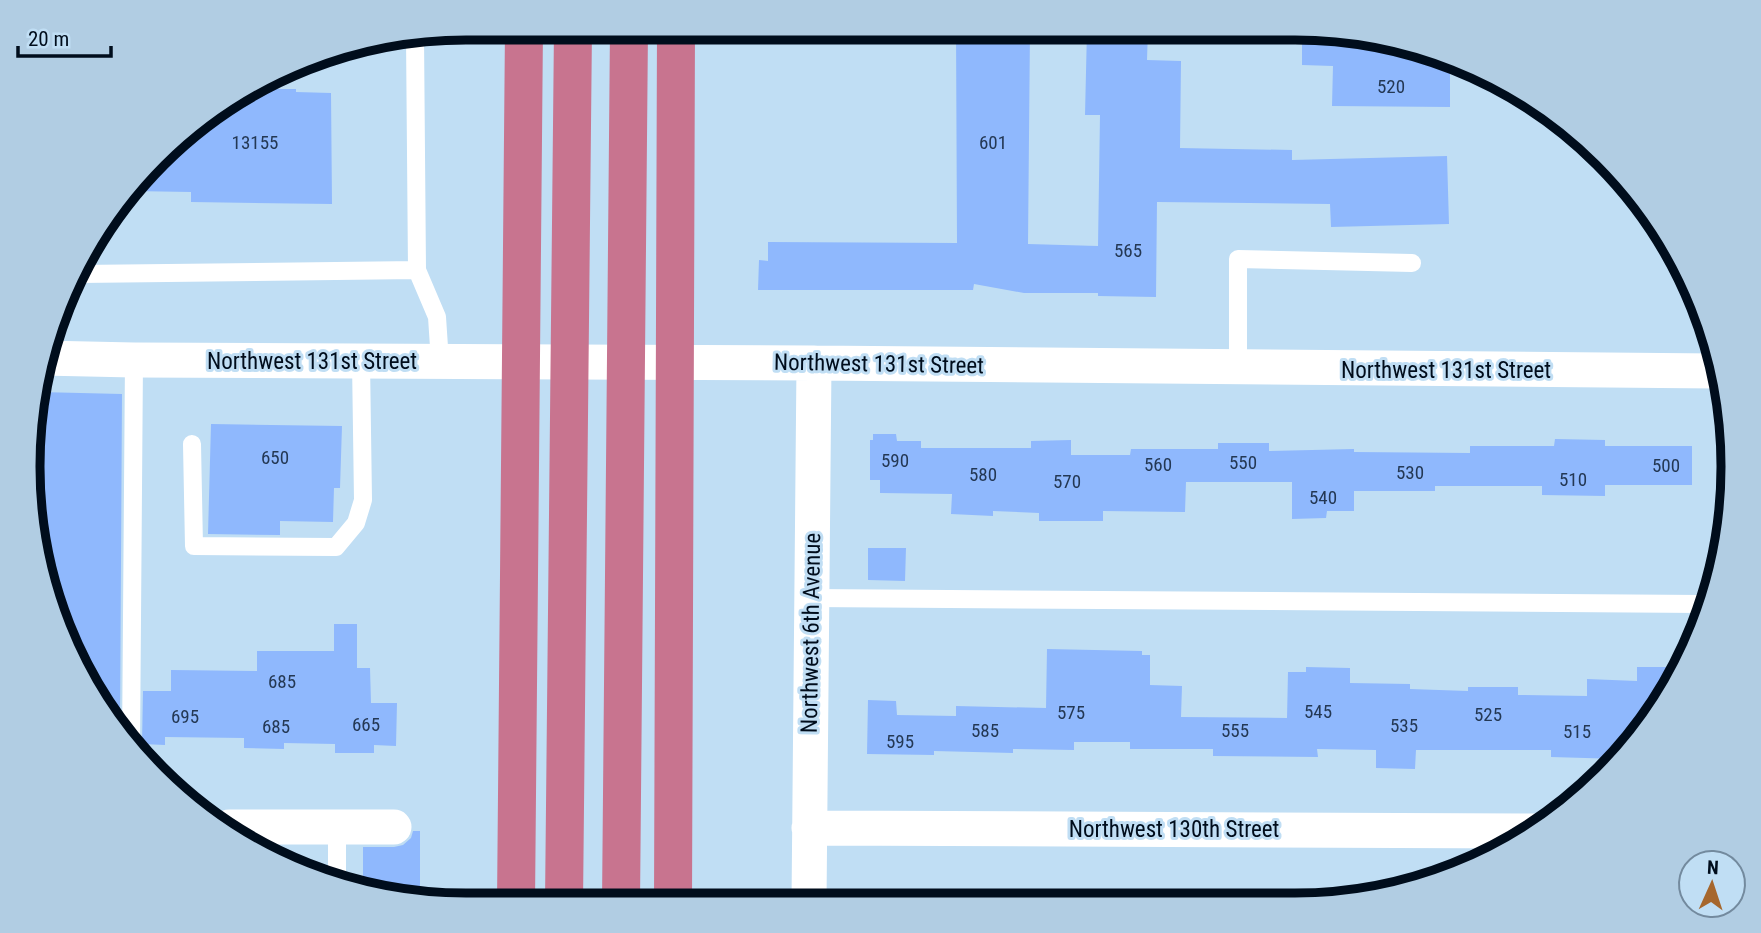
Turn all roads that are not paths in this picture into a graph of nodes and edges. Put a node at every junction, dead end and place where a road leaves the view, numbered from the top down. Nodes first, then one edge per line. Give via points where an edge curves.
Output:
1 (499, 40) edge
2 (524, 40) edge
3 (573, 40) edge
4 (629, 40) edge
5 (676, 40) edge
6 (415, 44) edge
7 (524, 212) junction
8 (1412, 263) dead end
9 (417, 270) junction
10 (86, 274) edge
11 (54, 358) edge
12 (134, 360) junction
13 (361, 361) junction
14 (440, 362) junction
15 (814, 363) junction
16 (1238, 369) junction
17 (1710, 371) edge
18 (192, 444) dead end
19 (811, 598) junction
20 (1698, 604) edge
21 (131, 730) edge
22 (239, 827) edge
23 (337, 827) junction
24 (394, 827) dead end
25 (809, 828) junction
26 (1516, 831) edge
27 (337, 872) edge
28 (516, 893) edge
29 (564, 893) edge
30 (621, 893) edge
31 (673, 893) edge
32 (809, 893) edge

1 - 7 highway
2 - 7 highway
3 - 29 highway
4 - 30 highway
5 - 31 highway
6 - 9 lane
7 - 28 highway
8 - 16 lane via 1238,259
9 - 10 lane
9 - 14 lane via 437,317
11 - 12 street, Northwest 131st Street
12 - 13 street, Northwest 131st Street
12 - 21 lane
13 - 14 street, Northwest 131st Street
13 - 18 lane via 363,500 356,523 336,547 194,546
14 - 15 street, Northwest 131st Street
15 - 16 street, Northwest 131st Street
15 - 19 street, Northwest 6th Avenue
16 - 17 street, Northwest 131st Street
19 - 20 lane
19 - 25 street, Northwest 6th Avenue
22 - 23 street
23 - 24 street
23 - 27 lane
25 - 26 street, Northwest 130th Street
25 - 32 street, Northwest 6th Avenue

